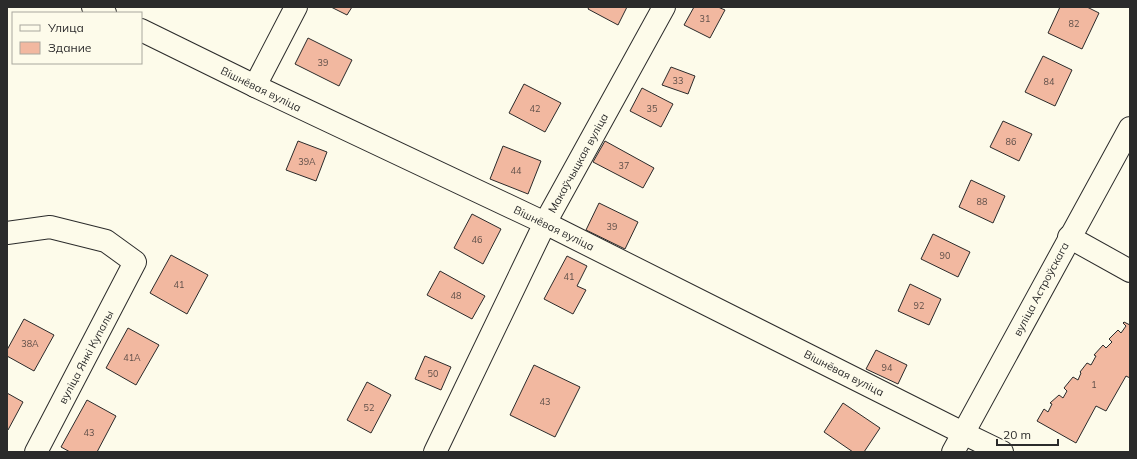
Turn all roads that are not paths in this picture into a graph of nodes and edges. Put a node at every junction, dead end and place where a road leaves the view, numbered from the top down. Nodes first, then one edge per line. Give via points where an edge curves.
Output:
1 (93, 7) edge
2 (296, 7) edge
3 (664, 7) edge
4 (104, 12) edge
5 (142, 30) edge
6 (255, 86) junction
7 (1127, 142) edge
8 (545, 223) junction
9 (7, 233) edge
10 (1069, 237) junction
11 (1130, 271) edge
12 (958, 443) edge
13 (36, 452) edge
14 (435, 452) edge
15 (1002, 452) edge

1 - 4 street
2 - 6 street
3 - 8 street, Макаўчыцкая вуліца
5 - 6 street, Вішнёвая вуліца
6 - 8 street, Вішнёвая вуліца
7 - 10 street, вуліца Астроўскага
8 - 12 street, Вішнёвая вуліца
8 - 14 street, Макаўчыцкая вуліца
9 - 13 street, вуліца Янкі Купалы via 50,227 106,241 136,262
10 - 11 street
10 - 12 street, вуліца Астроўскага
12 - 15 street, Вішнёвая вуліца

